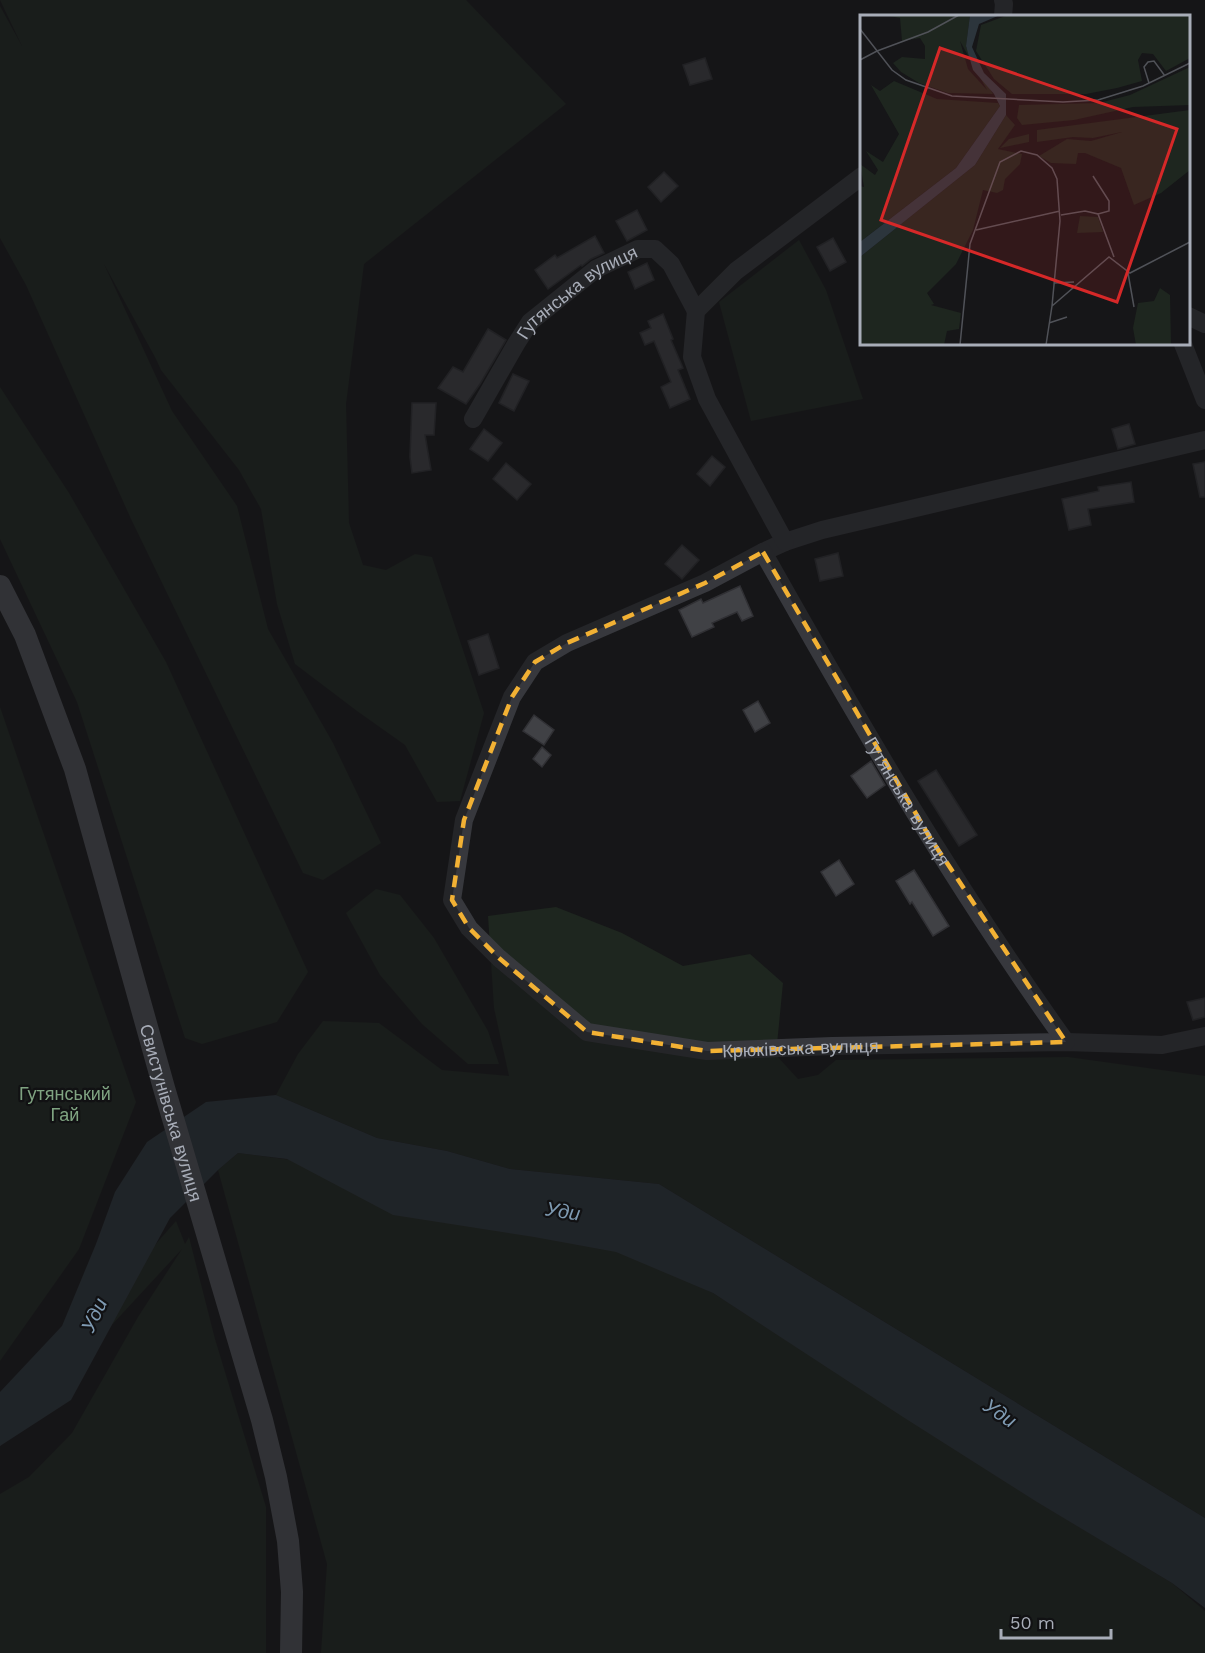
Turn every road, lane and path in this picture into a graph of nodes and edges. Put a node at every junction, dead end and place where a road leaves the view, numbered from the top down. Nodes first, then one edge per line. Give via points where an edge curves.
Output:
1 (1003, 0) edge
2 (1003, 15) edge
3 (860, 177) edge
4 (696, 311) junction
5 (1190, 317) edge
6 (1205, 324) edge
7 (1183, 345) edge
8 (1205, 400) edge
9 (473, 419) dead end
10 (1205, 440) edge
11 (784, 542) junction
12 (763, 552) junction
13 (0, 586) edge
14 (1205, 1036) edge
15 (1066, 1042) junction
16 (291, 1653) edge

1 - 2 street
3 - 4 street via 736,271
4 - 9 street, Гутянська вулиця via 671,264 656,249 638,249 596,269 530,322
4 - 11 street via 692,357 707,399
5 - 6 street
7 - 8 street
10 - 11 street
11 - 12 street
12 - 15 street, Гутянська вулиця via 928,836
12 - 15 street, Крюківська вулиця via 705,583 567,643 535,662 512,697 464,820 452,900 470,928 499,958 587,1032 707,1051
13 - 16 main road, Свистунівська вулиця via 25,635 75,769 258,1408 288,1541
14 - 15 street, Крюківська вулиця via 1162,1045

